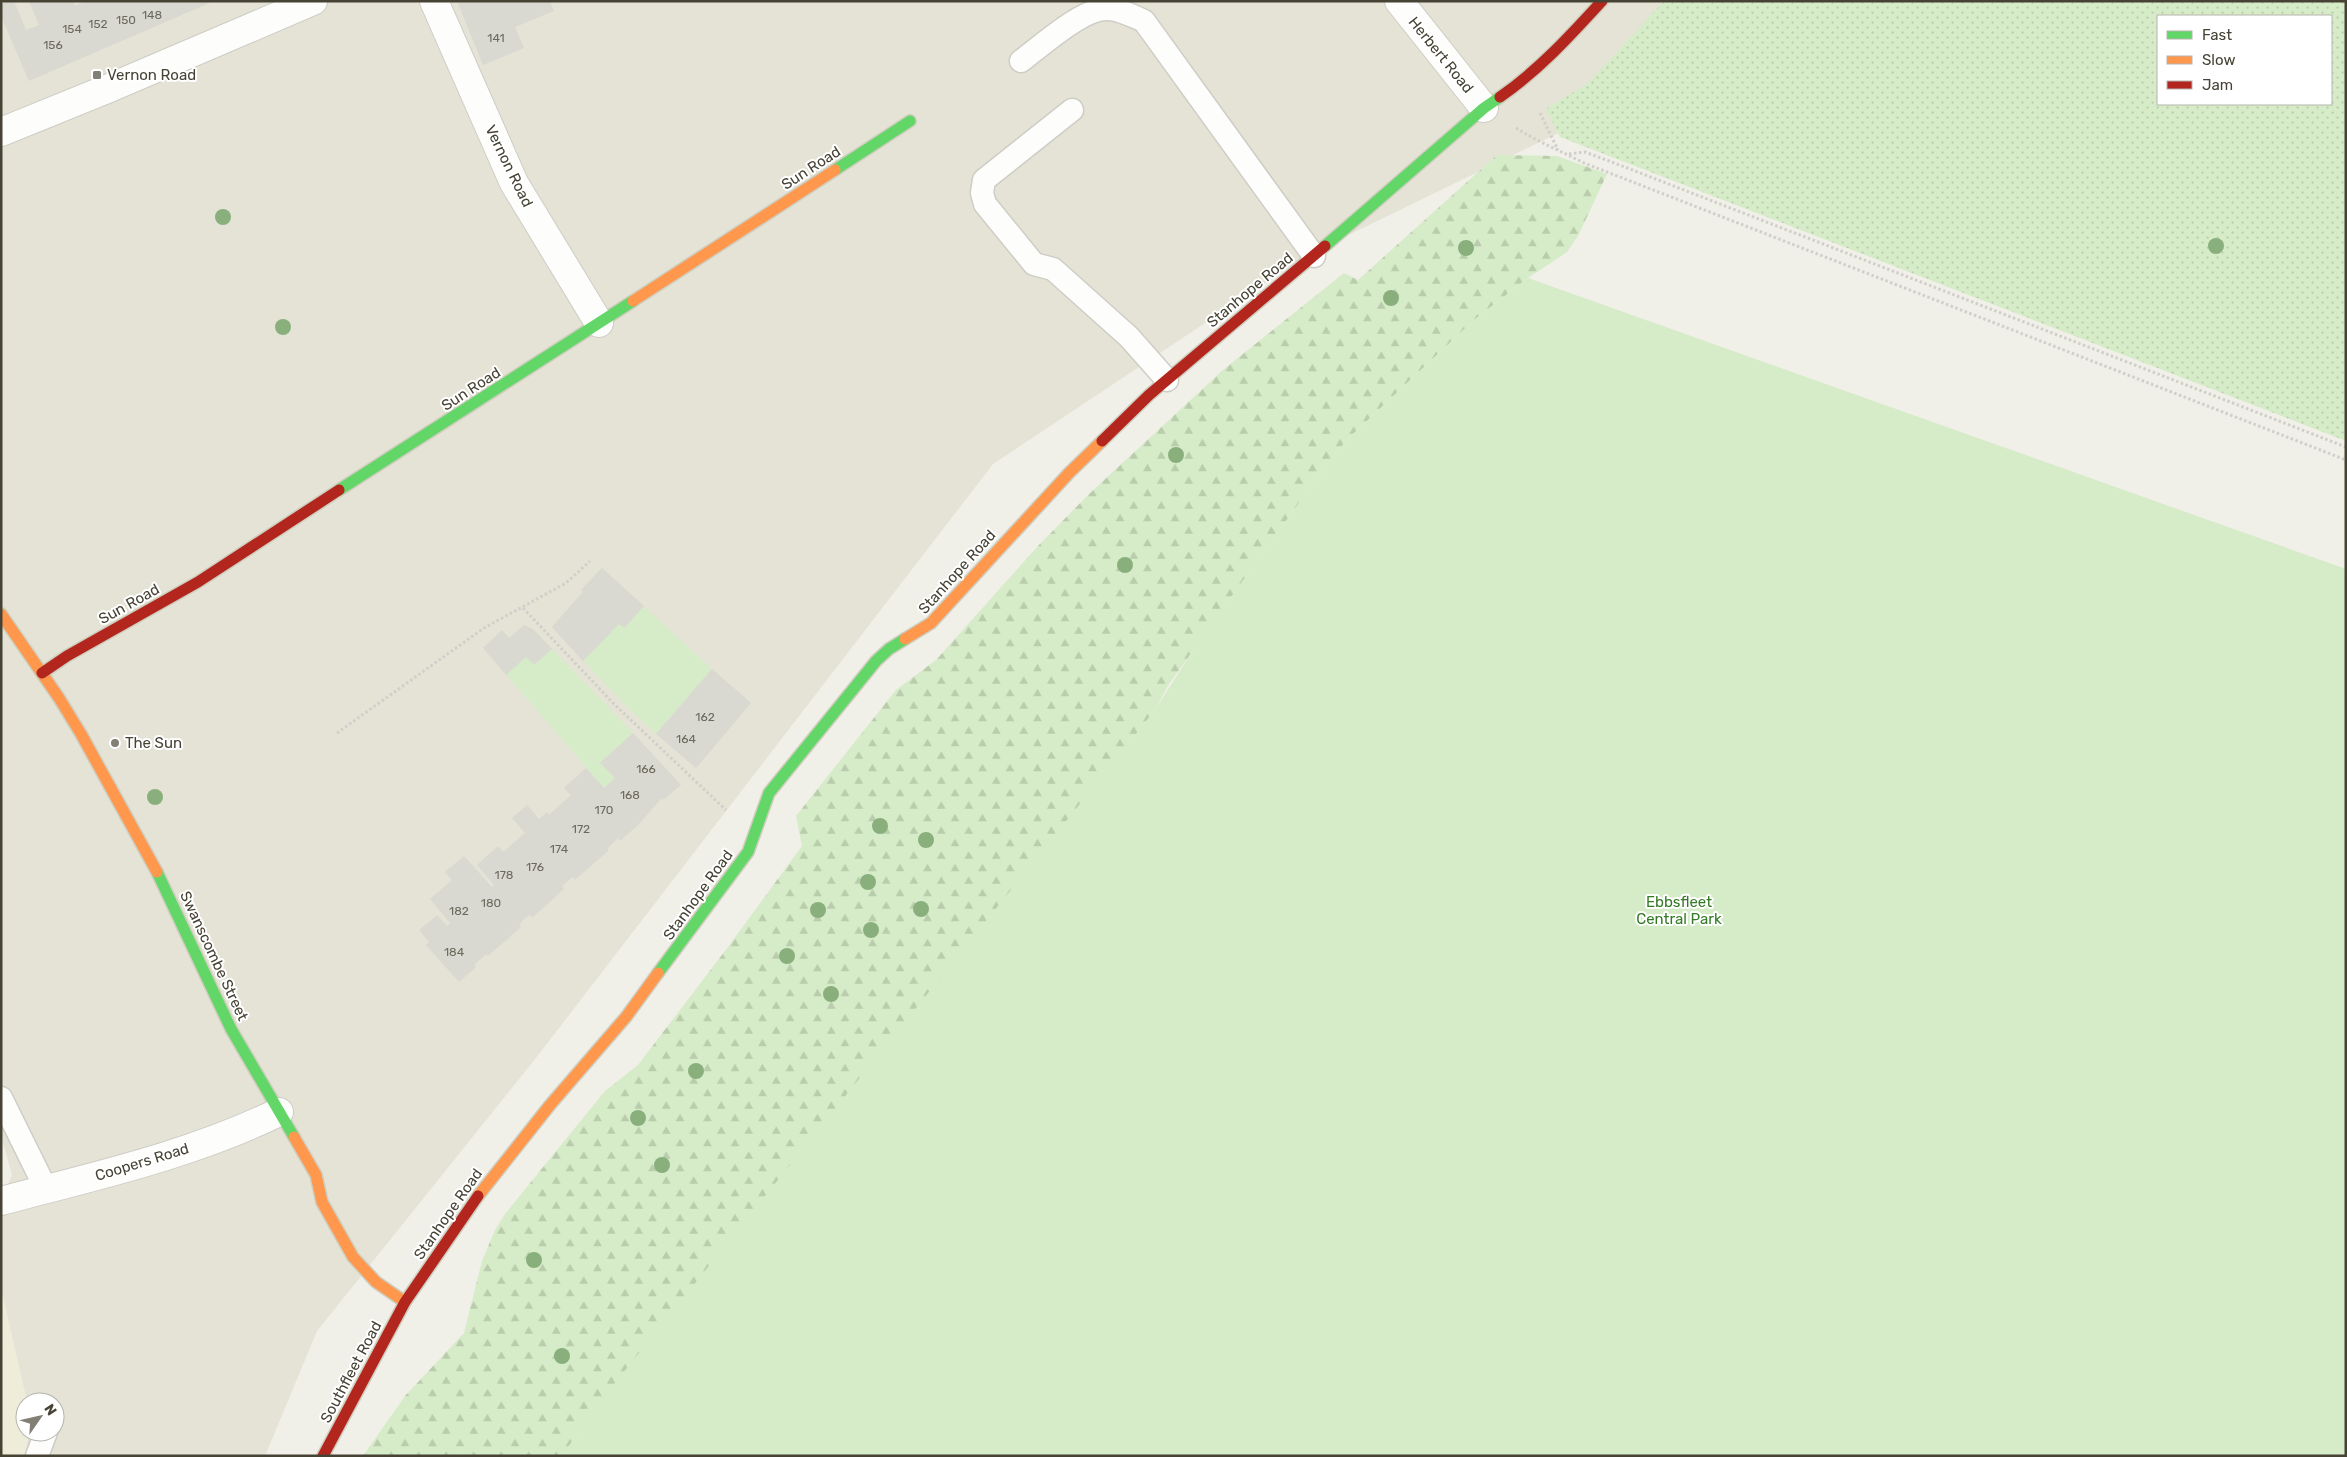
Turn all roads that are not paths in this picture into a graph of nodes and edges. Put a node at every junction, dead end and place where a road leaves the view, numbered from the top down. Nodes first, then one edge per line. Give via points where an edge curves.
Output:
1 (313, 1) edge
2 (434, 1) edge
3 (1399, 1) edge
4 (1602, 1) edge
5 (1021, 61) dead end
6 (1484, 108) junction
7 (1072, 110) dead end
8 (910, 121) dead end
9 (1, 132) edge
10 (1314, 256) junction
11 (599, 323) junction
12 (1166, 380) junction
13 (1, 614) edge
14 (42, 673) junction
15 (1, 1098) edge
16 (279, 1112) junction
17 (46, 1189) junction
18 (1, 1201) edge
19 (405, 1302) junction
20 (42, 1442) edge
21 (37, 1456) edge
22 (323, 1456) edge

1 - 9 street
2 - 11 street, Vernon Road via 514,183
3 - 6 street, Herbert Road
4 - 6 main road, Stanhope Road via 1522,82
5 - 10 lane via 1085,15 1106,9 1144,21
6 - 10 main road, Stanhope Road
7 - 12 lane via 984,180 982,193 985,204 1034,264 1053,269 1129,337
8 - 11 main road, Sun Road
10 - 12 main road, Stanhope Road
11 - 14 main road, Sun Road via 198,582
12 - 19 main road, Stanhope Road via 1069,473 931,623 876,661 769,794 748,852 648,989 501,1165
13 - 14 main road, Swanscombe Street
14 - 16 main road, Swanscombe Street via 81,734 168,894 231,1030
15 - 17 lane
16 - 17 street, Coopers Road via 134,1166
16 - 19 main road, Swanscombe Street via 316,1175 322,1202 354,1257 376,1282
17 - 18 street, Coopers Road
19 - 22 main road, Southfleet Road
20 - 21 lane

